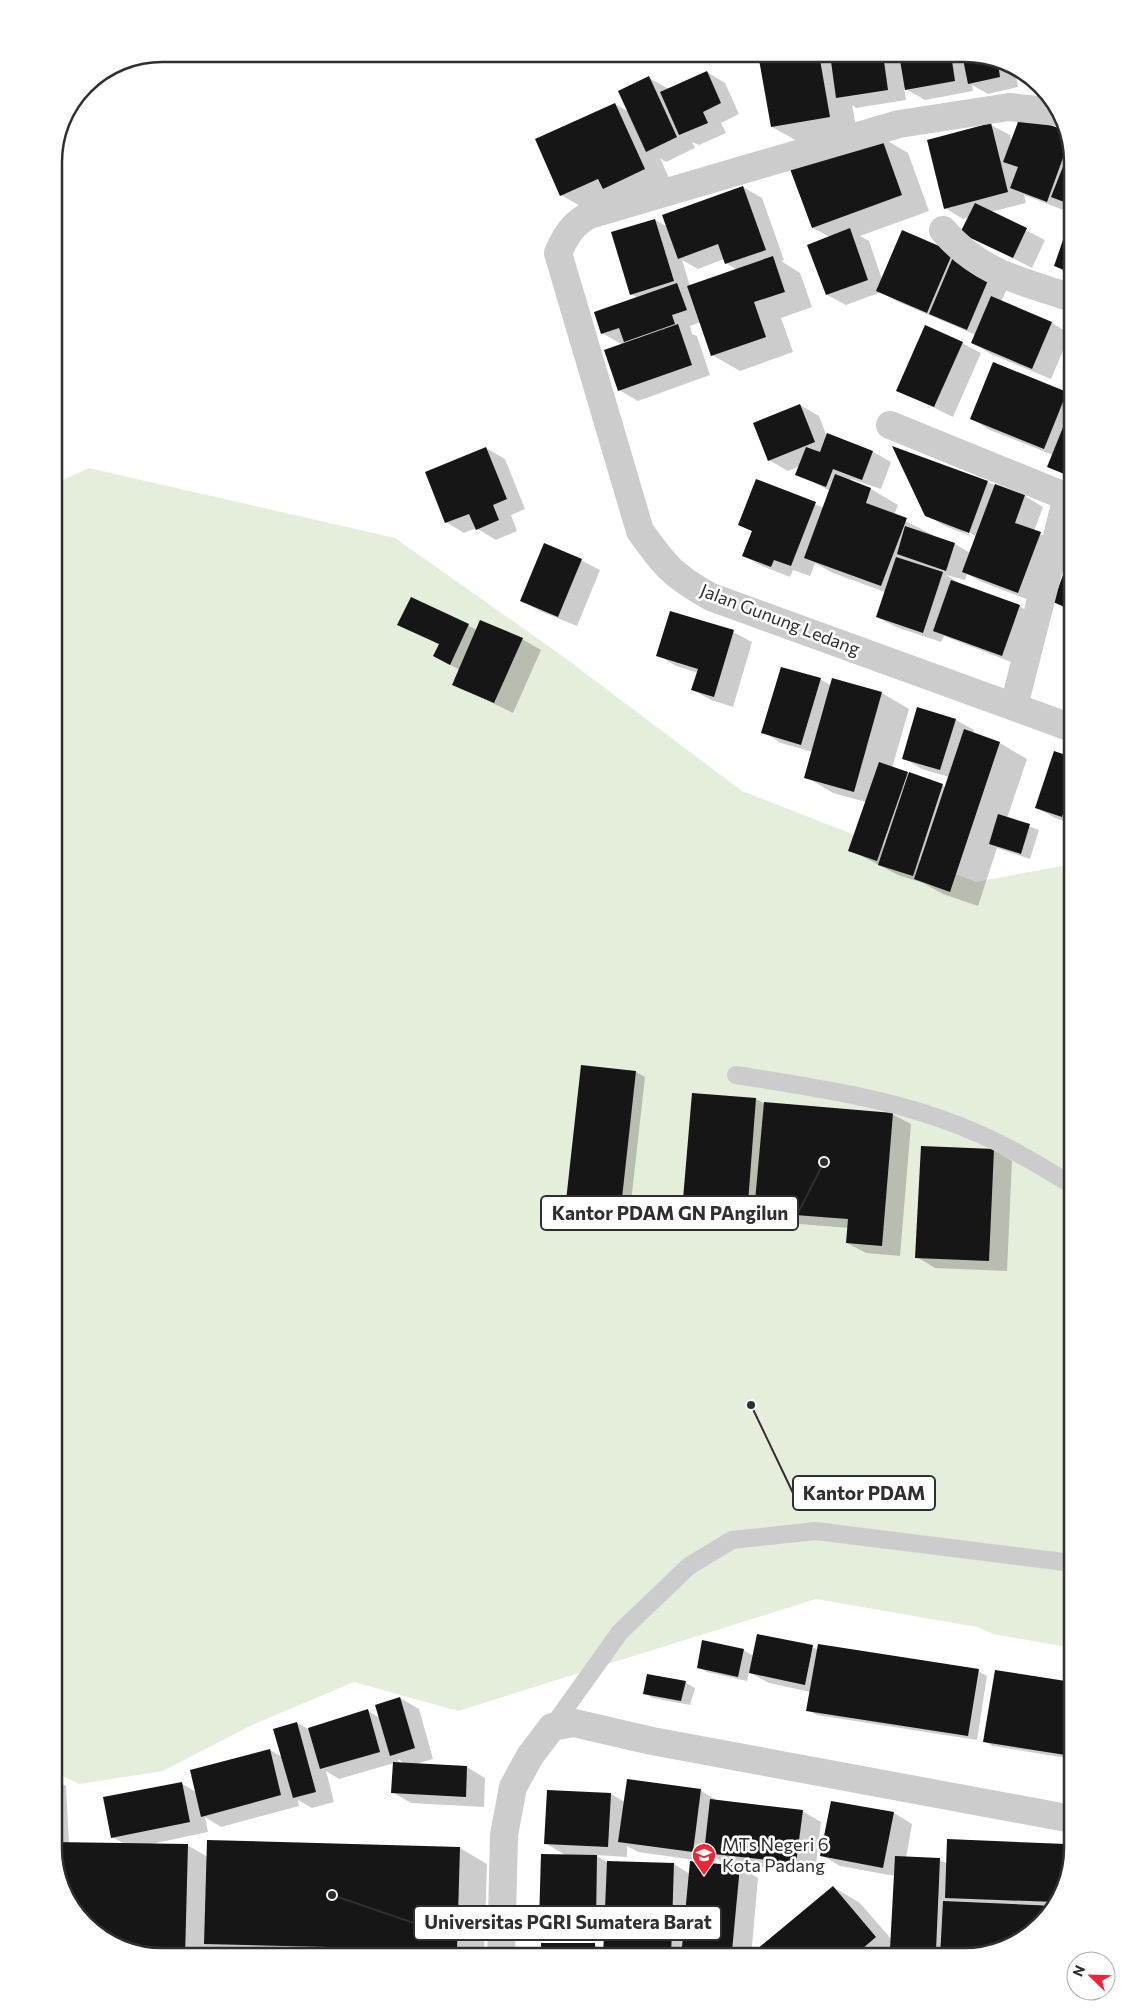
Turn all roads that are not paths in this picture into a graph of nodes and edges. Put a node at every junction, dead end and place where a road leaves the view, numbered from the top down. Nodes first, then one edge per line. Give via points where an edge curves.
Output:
1 (1049, 111) edge
2 (943, 230) dead end
3 (1064, 295) edge
4 (890, 425) dead end
5 (1064, 496) edge
6 (1064, 517) edge
7 (1014, 706) junction
8 (1064, 725) edge
9 (736, 1075) dead end
10 (1064, 1181) edge
11 (1064, 1562) edge
12 (552, 1727) junction
13 (1064, 1818) edge
14 (501, 1948) edge

1 - 7 street, Jalan Gunung Ledang via 1009,107 899,124 589,215 574,224 565,235 558,253 640,531 665,565 682,581 711,596
2 - 3 street via 976,261 1002,274
4 - 5 street
6 - 7 street
7 - 8 street, Jalan Gunung Ledang
9 - 10 lane via 838,1091 915,1111 972,1131
11 - 12 lane via 816,1531 732,1540 689,1566 620,1632
12 - 13 street via 574,1723 652,1741
12 - 14 street via 530,1756 513,1787 504,1834

